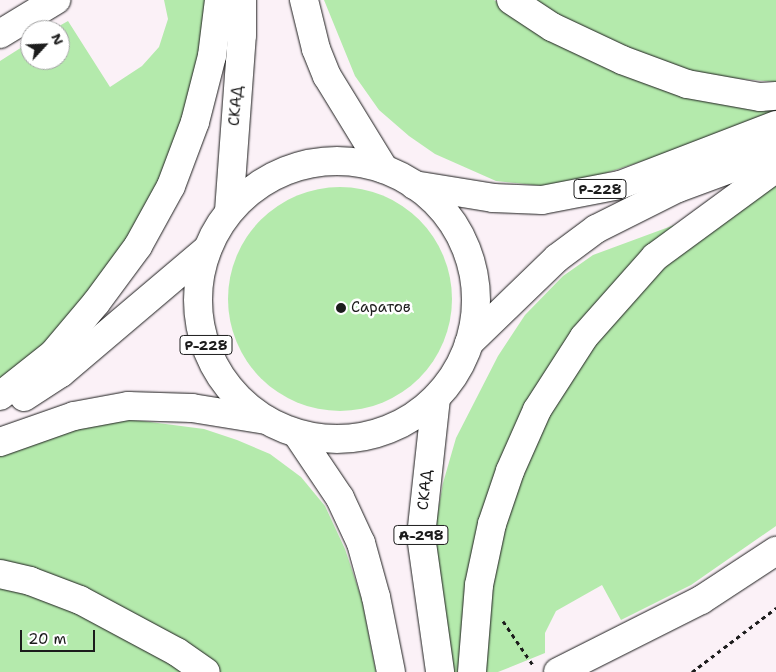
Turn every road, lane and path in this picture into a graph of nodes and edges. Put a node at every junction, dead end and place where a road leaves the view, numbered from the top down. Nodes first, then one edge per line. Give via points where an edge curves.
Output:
1 (56, 0) edge
2 (218, 0) edge
3 (242, 0) edge
4 (304, 0) edge
5 (511, 0) edge
6 (0, 34) edge
7 (776, 96) edge
8 (776, 125) edge
9 (776, 152) edge
10 (776, 168) edge
11 (384, 169) junction
12 (414, 185) junction
13 (229, 212) junction
14 (207, 250) junction
15 (469, 343) junction
16 (0, 396) edge
17 (436, 398) junction
18 (0, 412) edge
19 (266, 420) junction
20 (297, 434) junction
21 (0, 442) edge
22 (776, 551) edge
23 (0, 574) edge
24 (479, 585) junction
25 (776, 608) edge
26 (566, 669) edge
27 (206, 672) edge
28 (391, 672) edge
29 (440, 672) edge
30 (472, 672) edge
31 (537, 672) edge
32 (692, 672) edge

1 - 6 main road
2 - 16 main road via 210,65 195,122 170,186 138,246 53,354
3 - 13 main road, СКАД / Р-228
4 - 11 main road via 316,49 327,76
5 - 7 main road via 552,27 622,60 687,84 760,97
8 - 12 main road, Р-228 via 620,185 542,200 493,198
9 - 15 main road, Р-228 via 678,188 596,229 557,258
10 - 24 main road via 654,257 584,337 537,410 510,471 492,524
11 - 12 main road, Р-228
11 - 13 main road, Р-228 via 344,161 293,168 248,193
12 - 15 main road, Р-228 via 444,211 464,245 472,270 476,303
13 - 14 main road, Р-228
14 - 18 main road via 61,373
14 - 19 main road, Р-228 via 198,299 202,335 209,356 233,392
15 - 17 main road, Р-228 via 456,372
17 - 20 main road, Р-228 via 417,414 372,435 322,439
17 - 29 main road, СКАД / А-298 via 421,536
19 - 20 main road, Р-228
19 - 21 main road via 192,408 128,406 74,416
20 - 28 main road via 340,498 361,543
22 - 26 main road via 701,600
23 - 27 main road via 30,581 80,600 178,652
24 - 30 main road
24 - 31 path
25 - 32 path

